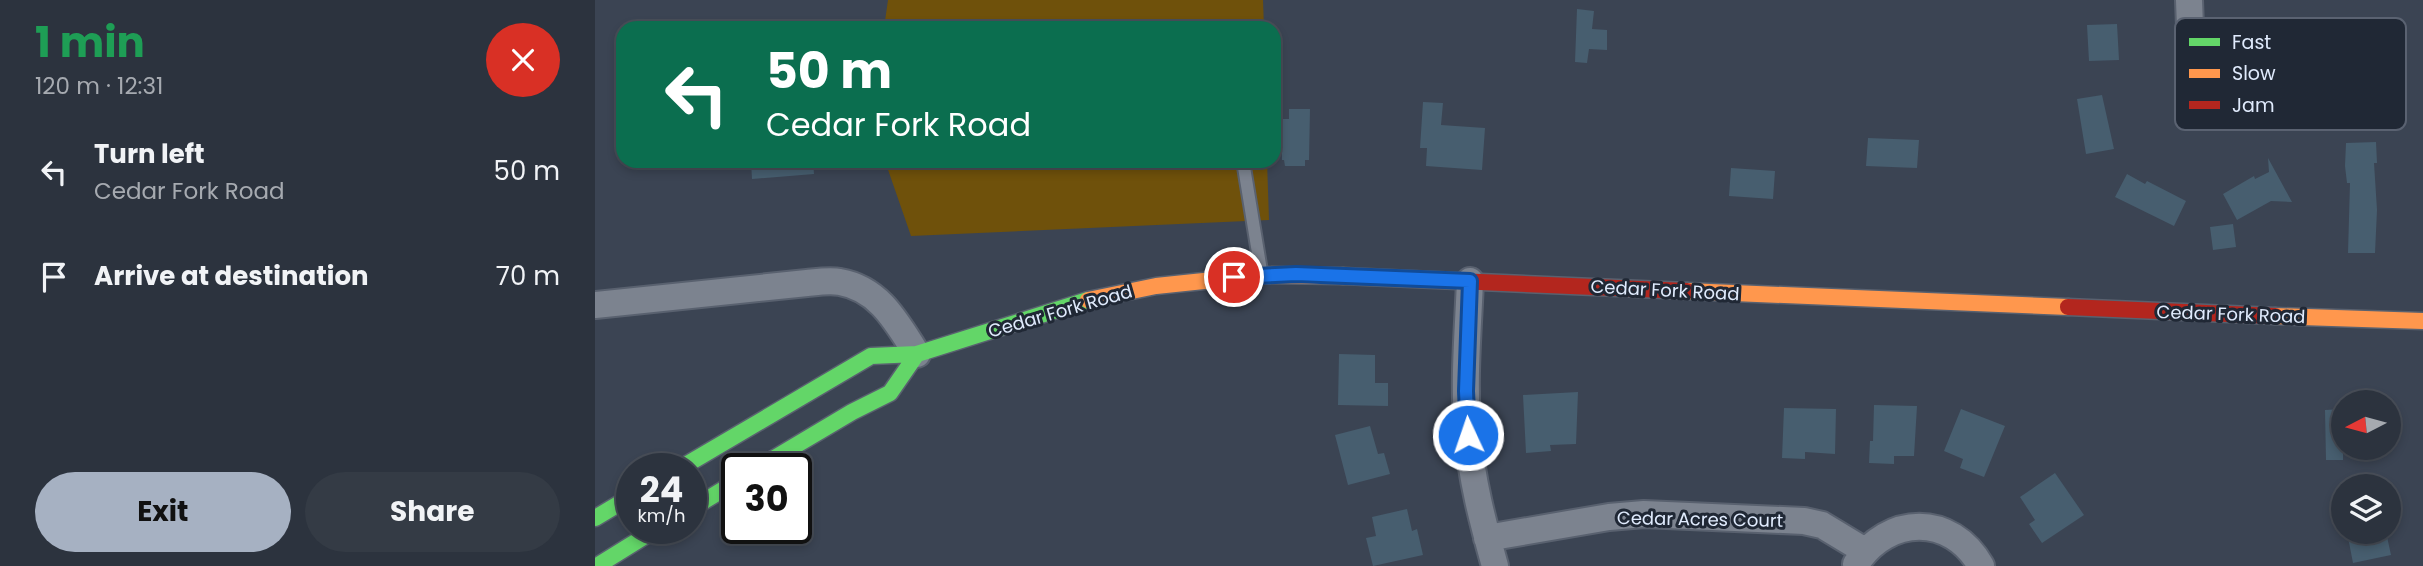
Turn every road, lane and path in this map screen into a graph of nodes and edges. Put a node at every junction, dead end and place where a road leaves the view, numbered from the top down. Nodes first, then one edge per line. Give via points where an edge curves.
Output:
1 (2189, 0) edge
2 (2190, 18) edge
3 (1244, 168) edge
4 (1261, 275) junction
5 (1470, 281) junction
6 (595, 305) edge
7 (2423, 321) edge
8 (917, 354) junction
9 (705, 453) edge
10 (783, 453) edge
11 (616, 505) edge
12 (595, 517) edge
13 (1487, 538) junction
14 (632, 544) edge
15 (1860, 559) edge
16 (597, 566) edge
17 (1495, 566) edge
18 (1982, 566) edge

1 - 2 street
3 - 4 lane
4 - 5 street, Cedar Fork Road
4 - 8 street, Cedar Fork Road via 1100,296
5 - 7 street, Cedar Fork Road
5 - 13 street via 1468,435
6 - 8 street via 839,282 867,291 883,303
8 - 9 street, Cedar Fork Road via 871,356
8 - 10 street via 890,393
11 - 12 street
13 - 15 street, Cedar Acres Court via 1609,517 1804,521 1822,525
13 - 17 street
14 - 16 street
15 - 18 street, Cedar Acres Court via 1890,532 1921,527 1951,535 1965,544

